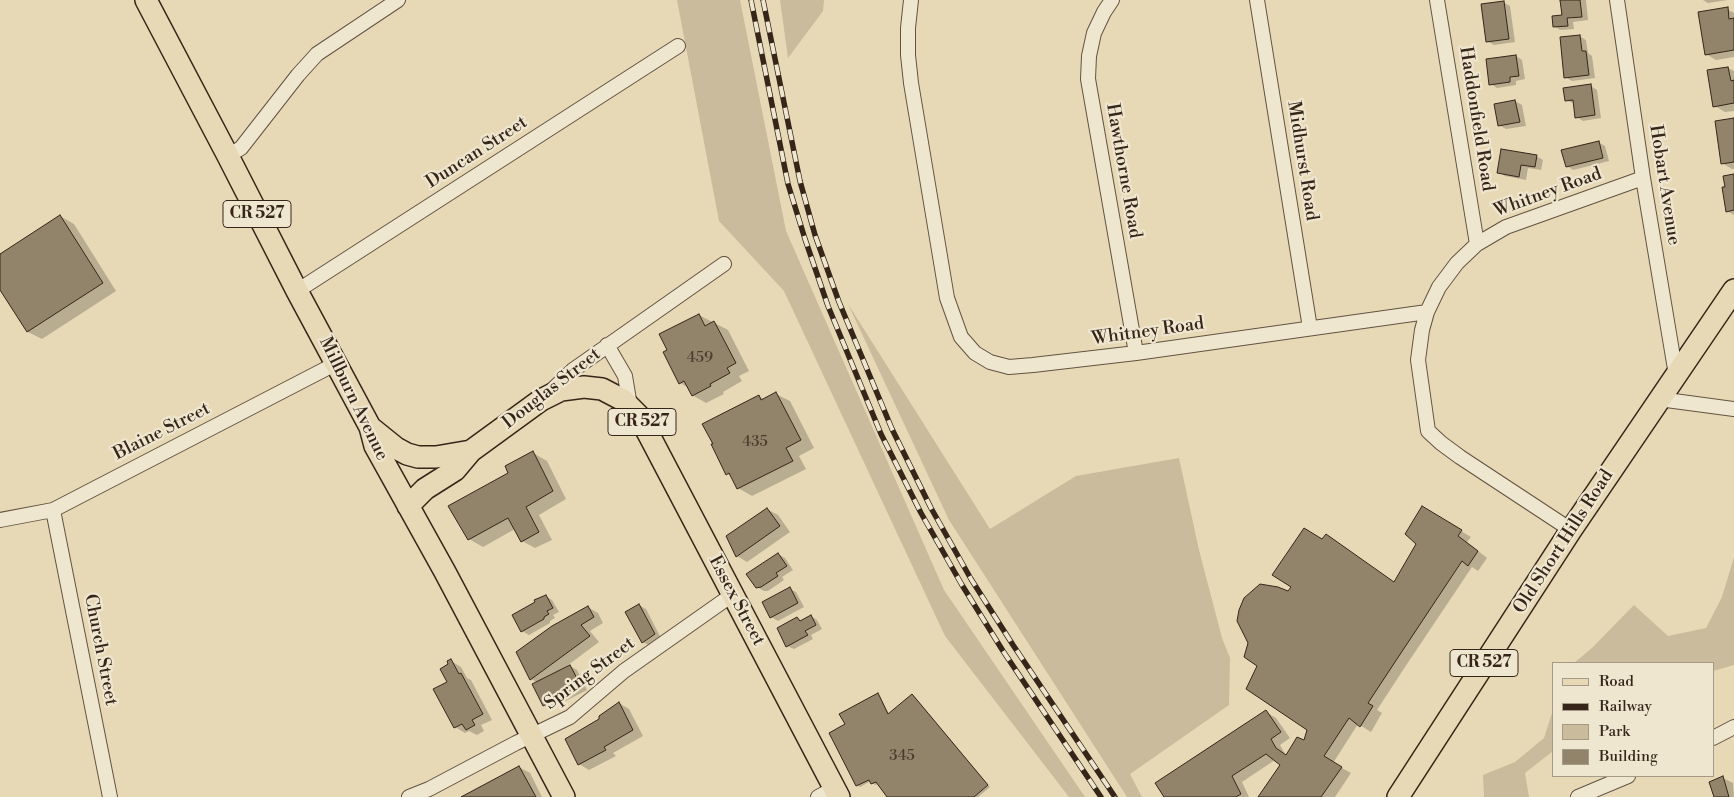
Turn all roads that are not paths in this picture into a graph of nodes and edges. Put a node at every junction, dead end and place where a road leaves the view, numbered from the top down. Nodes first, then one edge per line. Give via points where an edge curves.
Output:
1 (146, 0) edge
2 (398, 0) edge
3 (911, 0) edge
4 (1112, 0) edge
5 (1257, 0) edge
6 (1437, 0) edge
7 (1617, 0) edge
8 (678, 46) dead end
9 (228, 156) junction
10 (1643, 178) junction
11 (1477, 244) junction
12 (724, 264) dead end
13 (1734, 290) edge
14 (297, 291) junction
15 (1427, 312) junction
16 (1310, 328) junction
17 (607, 345) junction
18 (1136, 353) junction
19 (337, 363) junction
20 (1676, 375) junction
21 (1659, 399) junction
22 (541, 400) junction
23 (630, 406) junction
24 (1734, 409) edge
25 (370, 427) junction
26 (471, 450) junction
27 (408, 506) junction
28 (53, 510) junction
29 (0, 520) edge
30 (1571, 530) junction
31 (732, 595) junction
32 (1734, 727) edge
33 (531, 736) junction
34 (1714, 737) edge
35 (1626, 777) edge
36 (830, 794) edge
37 (110, 797) edge
38 (409, 797) edge
39 (564, 797) edge
40 (1398, 797) edge
41 (1578, 797) edge

1 - 9 main road, Millburn Avenue / CR 527
2 - 9 street via 317,54 241,148
3 - 18 street, Whitney Road via 908,28 910,83 947,298 961,337 975,353 990,362 1009,367
4 - 18 street, Hawthorne Road via 1094,33 1088,79
5 - 16 street, Midhurst Road
6 - 11 street, Haddonfield Road
7 - 10 street, Hobart Avenue
8 - 14 street, Duncan Street
9 - 14 main road, Millburn Avenue / CR 527
10 - 11 street, Whitney Road via 1506,227
10 - 20 street, Hobart Avenue
11 - 15 street, Whitney Road via 1447,274
12 - 17 street, Douglas Street
13 - 20 main road, Old Short Hills Road / CR 527
14 - 19 main road, Millburn Avenue / CR 527
15 - 16 street, Whitney Road
15 - 30 street via 1418,360 1428,431
16 - 18 street, Whitney Road
17 - 22 street, Douglas Street via 573,370
17 - 23 street, Essex Street via 624,376
19 - 25 main road, Millburn Avenue / CR 527
19 - 28 street, Blaine Street
20 - 21 main road, Old Short Hills Road / CR 527
21 - 24 street
21 - 30 main road, Old Short Hills Road / CR 527
22 - 23 main road, Essex Street / CR 527 via 561,390 584,387 602,389
22 - 26 main road, Douglas Street / CR 527
23 - 31 main road, Essex Street / CR 527 via 649,435
25 - 26 main road, Douglas Street / CR 527 via 396,448 418,457
25 - 27 main road, Millburn Avenue / CR 527 via 375,446
26 - 27 main road via 455,470 425,489
27 - 33 main road, Millburn Avenue / CR 527
28 - 29 street, Blaine Street
28 - 37 street, Church Street
30 - 40 main road, Old Short Hills Road / CR 527
31 - 33 street, Spring Street via 624,671 570,717
31 - 36 main road, Essex Street / CR 527
32 - 34 street
33 - 38 street, Spring Street via 429,790
33 - 39 main road, Millburn Avenue / CR 527
35 - 41 street

